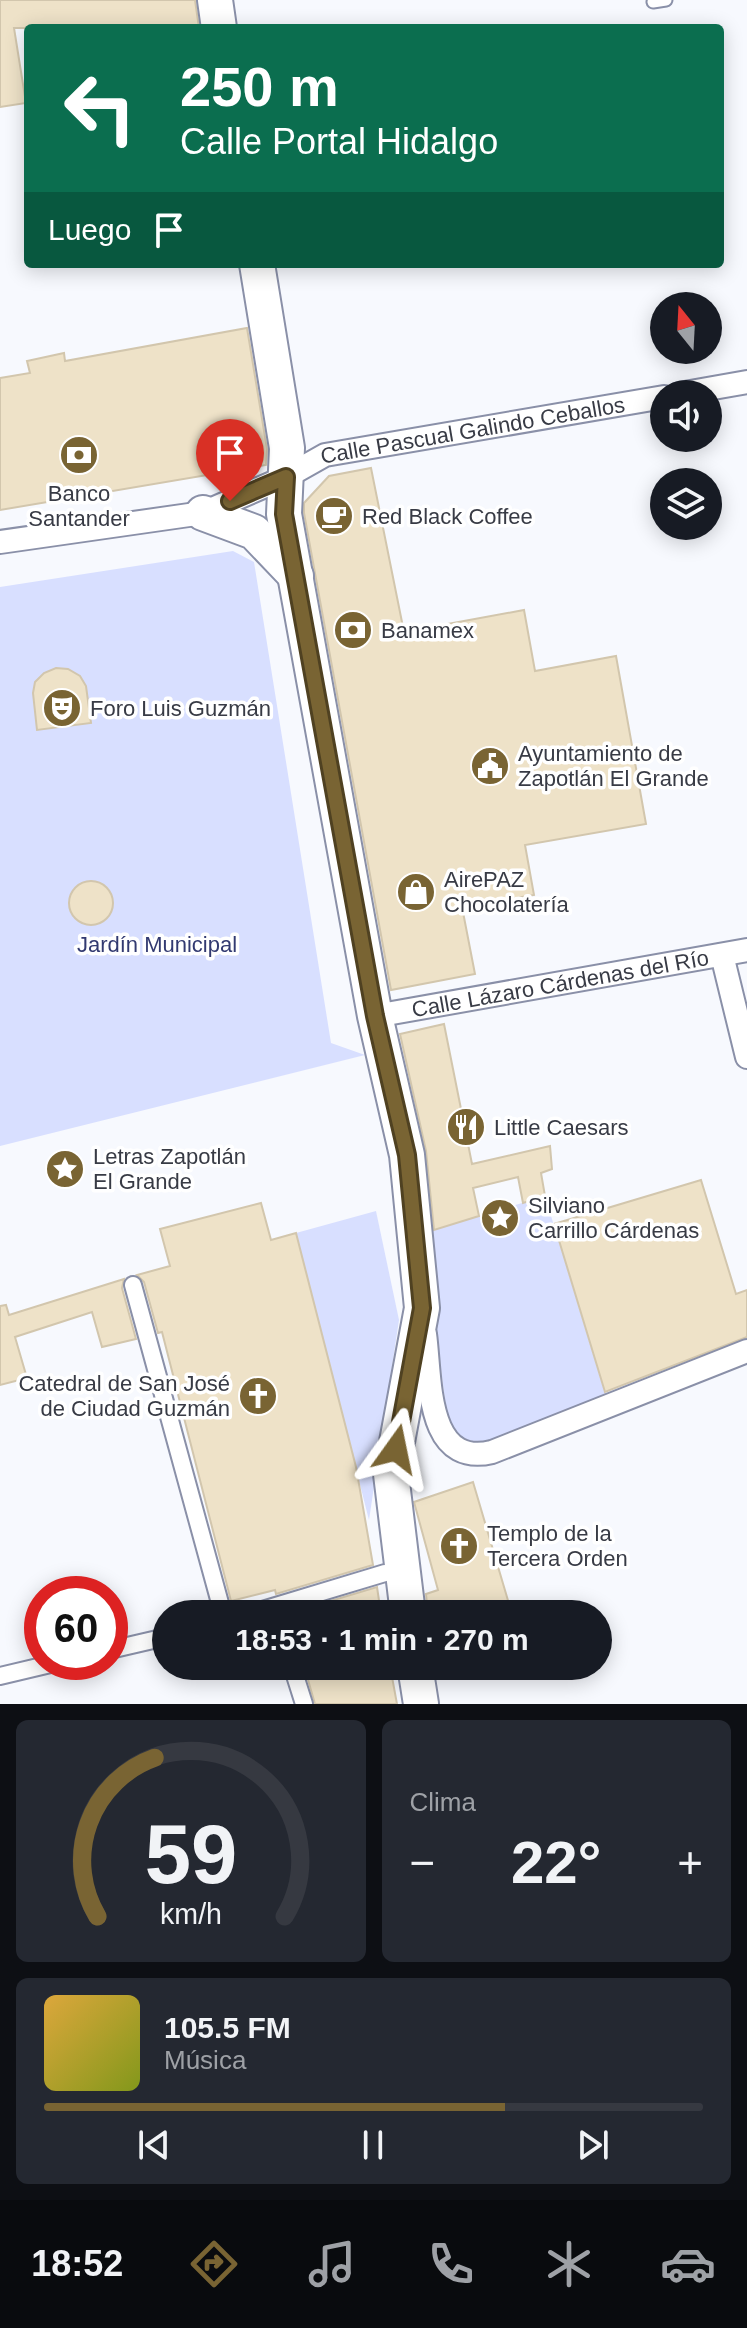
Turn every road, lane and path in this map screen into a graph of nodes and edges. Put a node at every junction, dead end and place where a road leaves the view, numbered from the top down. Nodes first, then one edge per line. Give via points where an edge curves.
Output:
1 (215, 0) edge
2 (218, 24) edge
3 (258, 268) edge
4 (747, 382) edge
5 (722, 386) edge
6 (650, 399) edge
7 (286, 477) junction
8 (203, 513) junction
9 (0, 542) edge
10 (296, 576) junction
11 (747, 950) edge
12 (722, 955) junction
13 (375, 1016) junction
14 (747, 1057) edge
15 (133, 1285) dead end
16 (422, 1308) junction
17 (747, 1351) edge
18 (385, 1573) dead end
19 (219, 1600) edge
20 (302, 1600) edge
21 (406, 1600) edge
22 (152, 1640) edge
23 (128, 1646) edge
24 (24, 1670) edge
25 (0, 1676) edge
26 (296, 1680) edge
27 (417, 1680) edge
28 (304, 1704) edge
29 (421, 1704) edge

1 - 2 main road
3 - 7 main road via 287,448
4 - 5 street
6 - 7 street, Calle Pascual Galindo Ceballos via 325,455
7 - 8 street, Calle Pascual Galindo Ceballos
7 - 10 main road via 284,514
8 - 9 street, Calle Pascual Galindo Ceballos
8 - 10 main road via 254,532
10 - 13 main road
11 - 12 street, Calle Lázaro Cárdenas del Río
12 - 13 street, Calle Lázaro Cárdenas del Río
12 - 14 street
13 - 16 main road via 407,1155
15 - 19 street
16 - 17 street via 436,1421 449,1445 470,1454 492,1452
16 - 21 main road via 391,1474
18 - 20 street
22 - 23 street
24 - 25 street
26 - 28 street
27 - 29 main road

